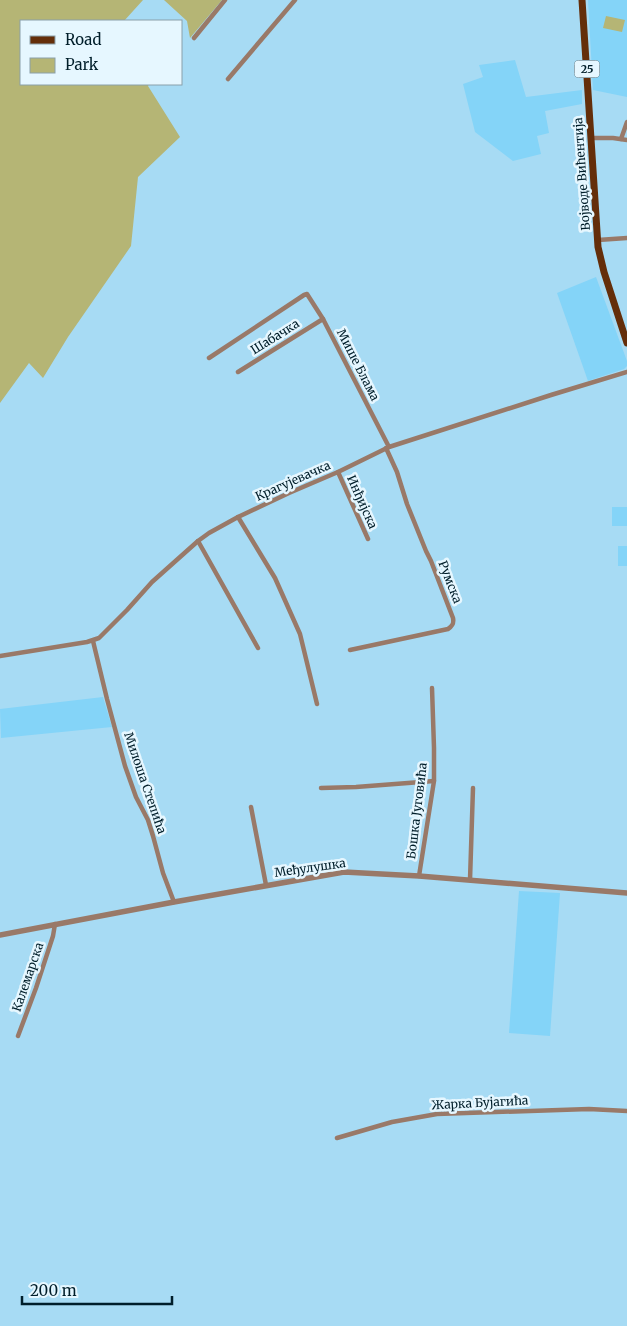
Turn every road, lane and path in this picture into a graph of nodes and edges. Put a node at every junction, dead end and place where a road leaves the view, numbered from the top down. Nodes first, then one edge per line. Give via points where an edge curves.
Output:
1 (225, 0) edge
2 (295, 0) edge
3 (582, 0) edge
4 (194, 38) dead end
5 (228, 79) dead end
6 (627, 122) edge
7 (591, 138) junction
8 (621, 139) junction
9 (627, 140) edge
10 (627, 238) edge
11 (598, 240) junction
12 (322, 319) junction
13 (627, 343) edge
14 (209, 358) dead end
15 (238, 372) dead end
16 (627, 372) edge
17 (387, 448) junction
18 (338, 472) junction
19 (238, 517) junction
20 (368, 539) dead end
21 (198, 541) junction
22 (93, 641) junction
23 (258, 648) dead end
24 (350, 650) dead end
25 (0, 656) edge
26 (432, 688) dead end
27 (317, 704) dead end
28 (434, 780) junction
29 (321, 788) dead end
30 (473, 788) dead end
31 (251, 806) dead end
32 (419, 876) junction
33 (470, 880) junction
34 (266, 885) junction
35 (627, 893) edge
36 (174, 902) junction
37 (56, 924) junction
38 (0, 935) edge
39 (18, 1036) dead end
40 (627, 1111) edge
41 (337, 1138) dead end

1 - 4 street
2 - 5 street
3 - 7 main road, Војводе Вићентија / 25
6 - 8 street
7 - 8 street
7 - 11 main road, Војводе Вићентија / 25
8 - 9 street
10 - 11 street
11 - 13 main road, Војводе Вићентија / 25 via 604,272
12 - 14 street, Мише Блама via 307,294 304,295
12 - 15 street, Шабачка
12 - 17 street, Мише Блама
16 - 17 street, Крагујевачка
17 - 18 street, Крагујевачка
17 - 24 street, Румска via 454,623 448,629
18 - 19 street, Крагујевачка
18 - 20 street, Инђијска
19 - 21 street, Крагујевачка
19 - 27 street via 275,578 300,634
21 - 22 street, Крагујевачка
21 - 23 street
22 - 25 street, Крагујевачка
22 - 36 street, Милоша Степића via 125,766 148,820
26 - 28 street, Бошка Југовића
28 - 29 street
28 - 32 street, Бошка Југовића
30 - 33 street
31 - 34 street
32 - 33 street, Међулушка
32 - 34 street, Међулушка via 344,872
33 - 35 street, Међулушка
34 - 36 street, Међулушка
36 - 37 street, Међулушка
37 - 38 street, Међулушка
37 - 39 street, Калемарска
40 - 41 street, Жарка Бујагића via 589,1109 438,1114 392,1122

